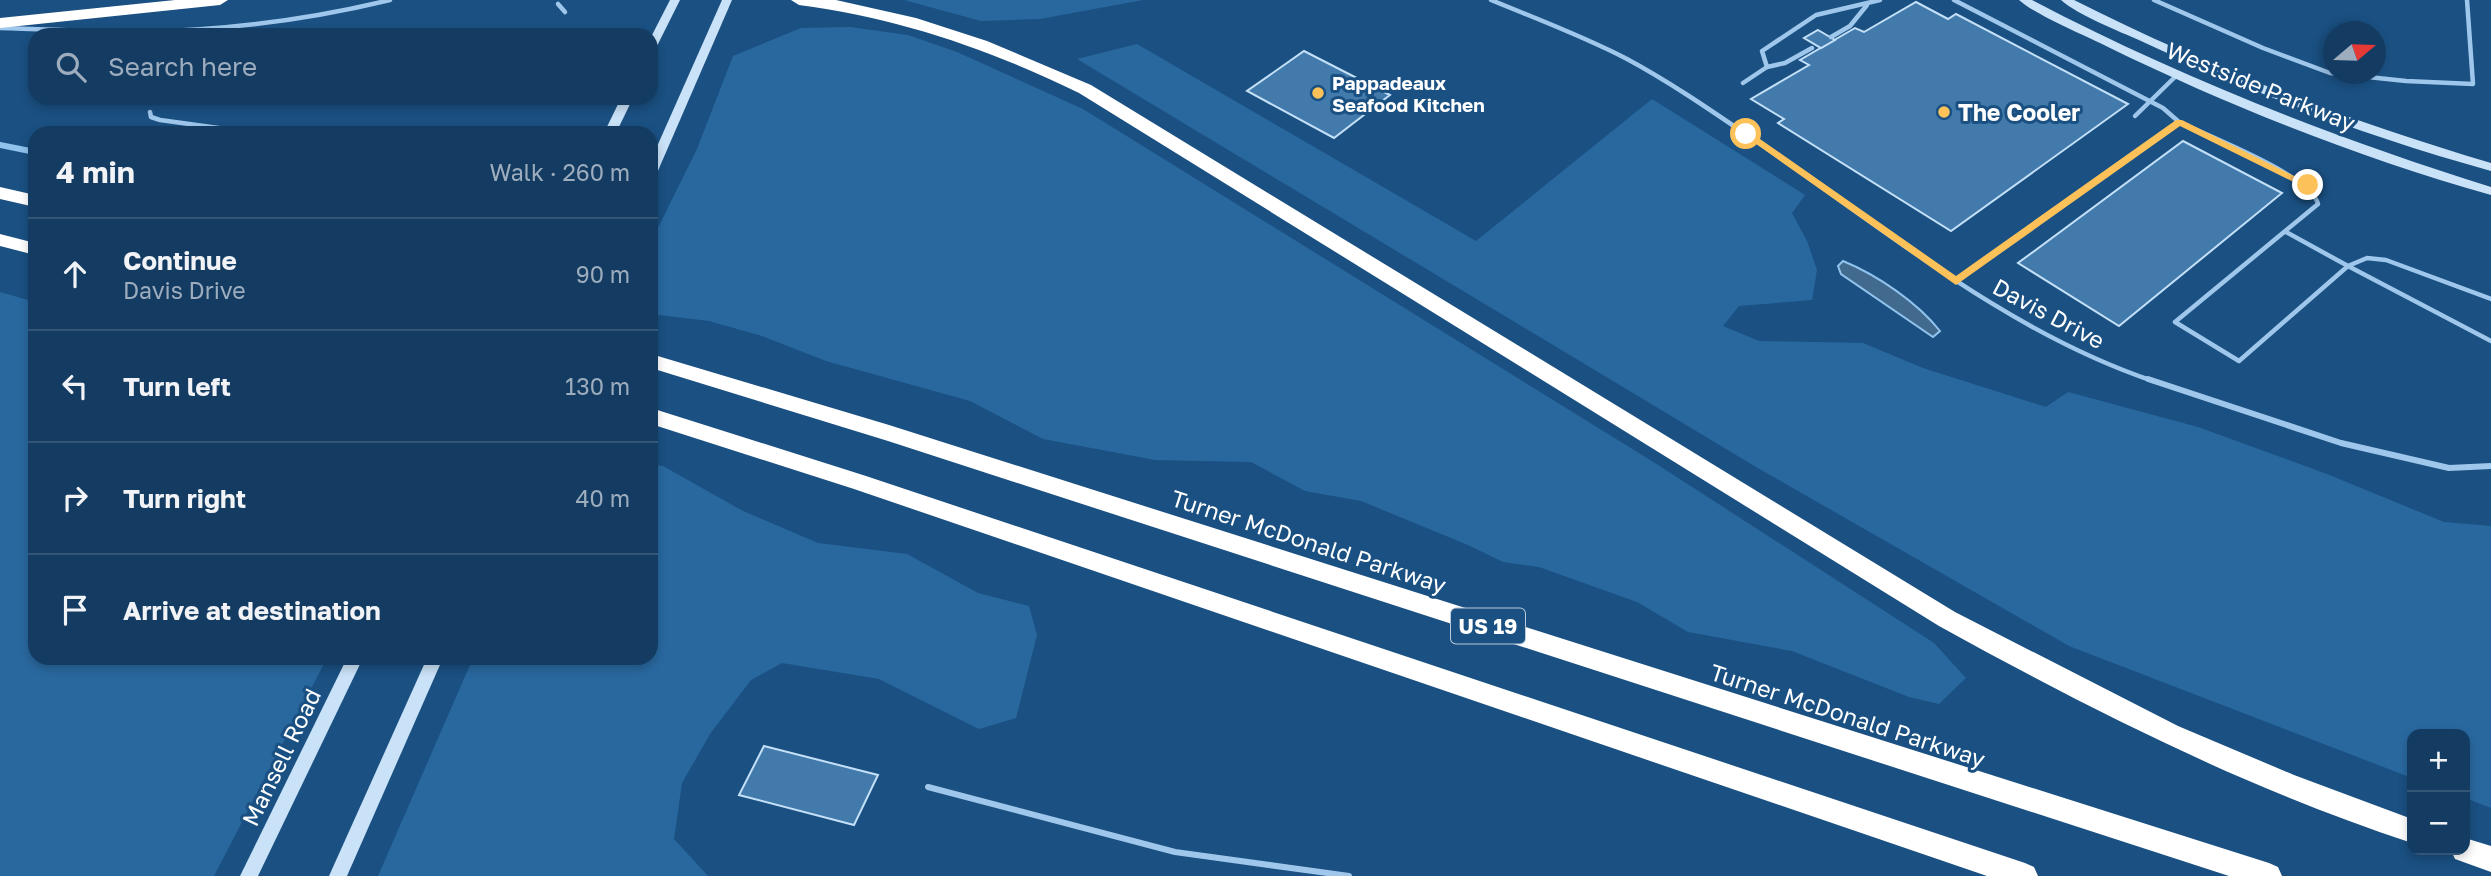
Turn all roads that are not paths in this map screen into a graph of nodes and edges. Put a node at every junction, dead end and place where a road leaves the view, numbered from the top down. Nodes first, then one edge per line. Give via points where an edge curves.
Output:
1 (220, 0) edge
2 (390, 0) edge
3 (675, 0) edge
4 (727, 0) edge
5 (1491, 0) edge
6 (1880, 0) edge
7 (1954, 0) edge
8 (2024, 0) edge
9 (2066, 0) edge
10 (2154, 0) edge
11 (2467, 0) edge
12 (811, 1) edge
13 (558, 4) dead end
14 (1867, 5) junction
15 (565, 12) dead end
16 (0, 26) edge
17 (45, 28) edge
18 (206, 28) edge
19 (658, 34) edge
20 (1831, 37) dead end
21 (1812, 48) dead end
22 (1767, 67) junction
23 (2177, 75) junction
24 (1743, 83) dead end
25 (2149, 102) junction
26 (624, 105) edge
27 (150, 113) dead end
28 (2134, 116) dead end
29 (2179, 122) junction
30 (204, 126) edge
31 (613, 126) edge
32 (658, 157) edge
33 (2491, 167) edge
34 (2491, 191) edge
35 (0, 193) edge
36 (28, 199) edge
37 (2286, 232) junction
38 (0, 240) edge
39 (28, 246) edge
40 (2348, 266) junction
41 (1956, 281) junction
42 (2491, 299) edge
43 (2491, 341) edge
44 (658, 363) edge
45 (658, 418) edge
46 (2491, 466) edge
47 (352, 665) edge
48 (432, 665) edge
49 (928, 787) dead end
50 (2407, 829) edge
51 (2470, 852) edge
52 (2491, 859) edge
53 (249, 876) edge
54 (338, 876) edge
55 (1349, 876) edge
56 (2025, 876) edge
57 (2269, 876) edge

1 - 16 highway
2 - 18 lane via 332,15
3 - 19 main road
4 - 32 main road
5 - 41 lane, Davis Drive via 1629,60 1746,134
6 - 14 lane
7 - 25 lane
8 - 23 main road, Westside Parkway
9 - 33 main road, Westside Parkway via 2176,54 2269,92
10 - 11 lane via 2330,73 2473,84
12 - 50 highway via 971,40 1085,89 1968,631 2171,735
13 - 15 lane
14 - 20 lane via 1850,26
14 - 22 lane via 1825,12 1790,30 1762,51
16 - 17 lane
21 - 22 lane
22 - 24 lane
23 - 25 lane
23 - 34 main road, Westside Parkway via 2338,140
25 - 28 lane
25 - 29 lane
26 - 31 main road
27 - 30 lane via 160,120
29 - 37 lane via 2308,185 2318,204
29 - 41 lane
35 - 36 highway
37 - 40 lane
37 - 40 lane via 2175,322 2239,361
38 - 39 highway
40 - 42 lane via 2367,258 2386,260
40 - 43 lane
41 - 46 lane, Davis Drive via 2039,332 2124,371 2341,443 2449,468
44 - 57 highway, Turner McDonald Parkway / US 19
45 - 56 highway via 872,486
47 - 53 main road, Mansell Road
48 - 54 main road
49 - 55 lane via 1175,852
51 - 52 highway

